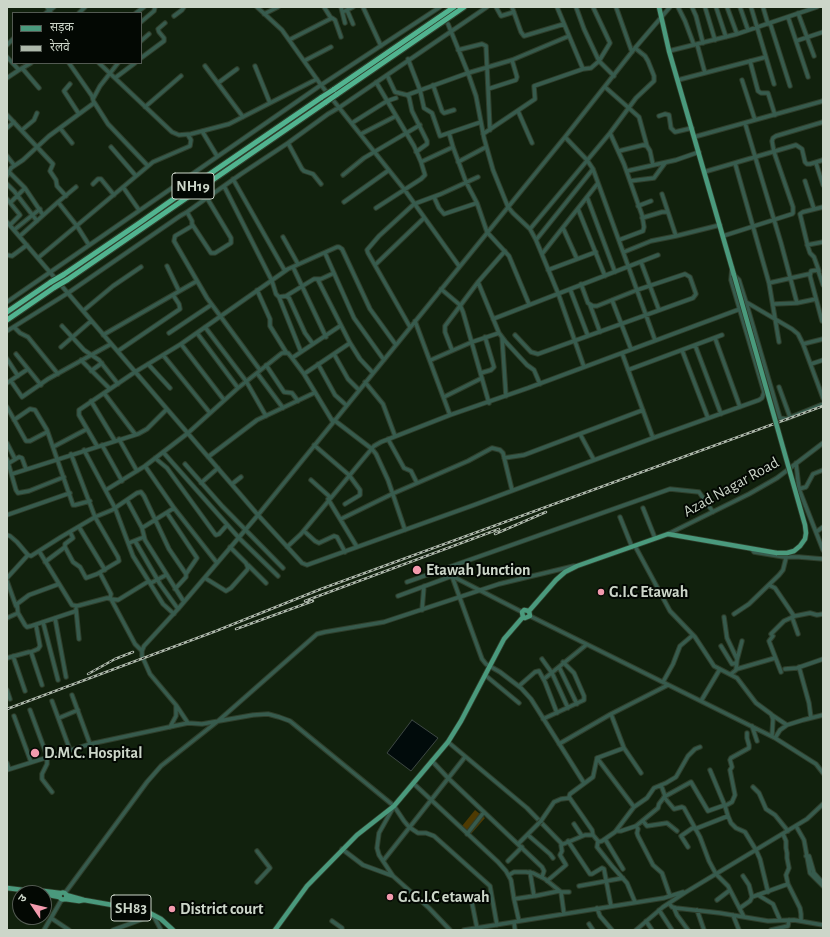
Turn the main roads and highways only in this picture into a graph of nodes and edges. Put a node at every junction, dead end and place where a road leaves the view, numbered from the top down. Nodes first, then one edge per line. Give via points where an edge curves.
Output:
1 (454, 7) edge
2 (464, 7) edge
3 (659, 7) edge
4 (324, 99) junction
5 (7, 312) edge
6 (7, 320) edge
7 (52, 894) edge
8 (173, 930) edge
9 (273, 930) edge

1 - 4 highway, NH19, bridge via 333,90
2 - 4 highway, NH19, bridge via 336,95
3 - 9 main road, bridge via 669,51 806,525 805,539 800,546 787,554 668,534 565,572 528,618 522,615 504,639 448,742 394,806 357,835 307,886
4 - 5 highway, NH19, bridge
4 - 6 highway, NH19, bridge
7 - 8 main road, SH83 via 140,910 161,919

